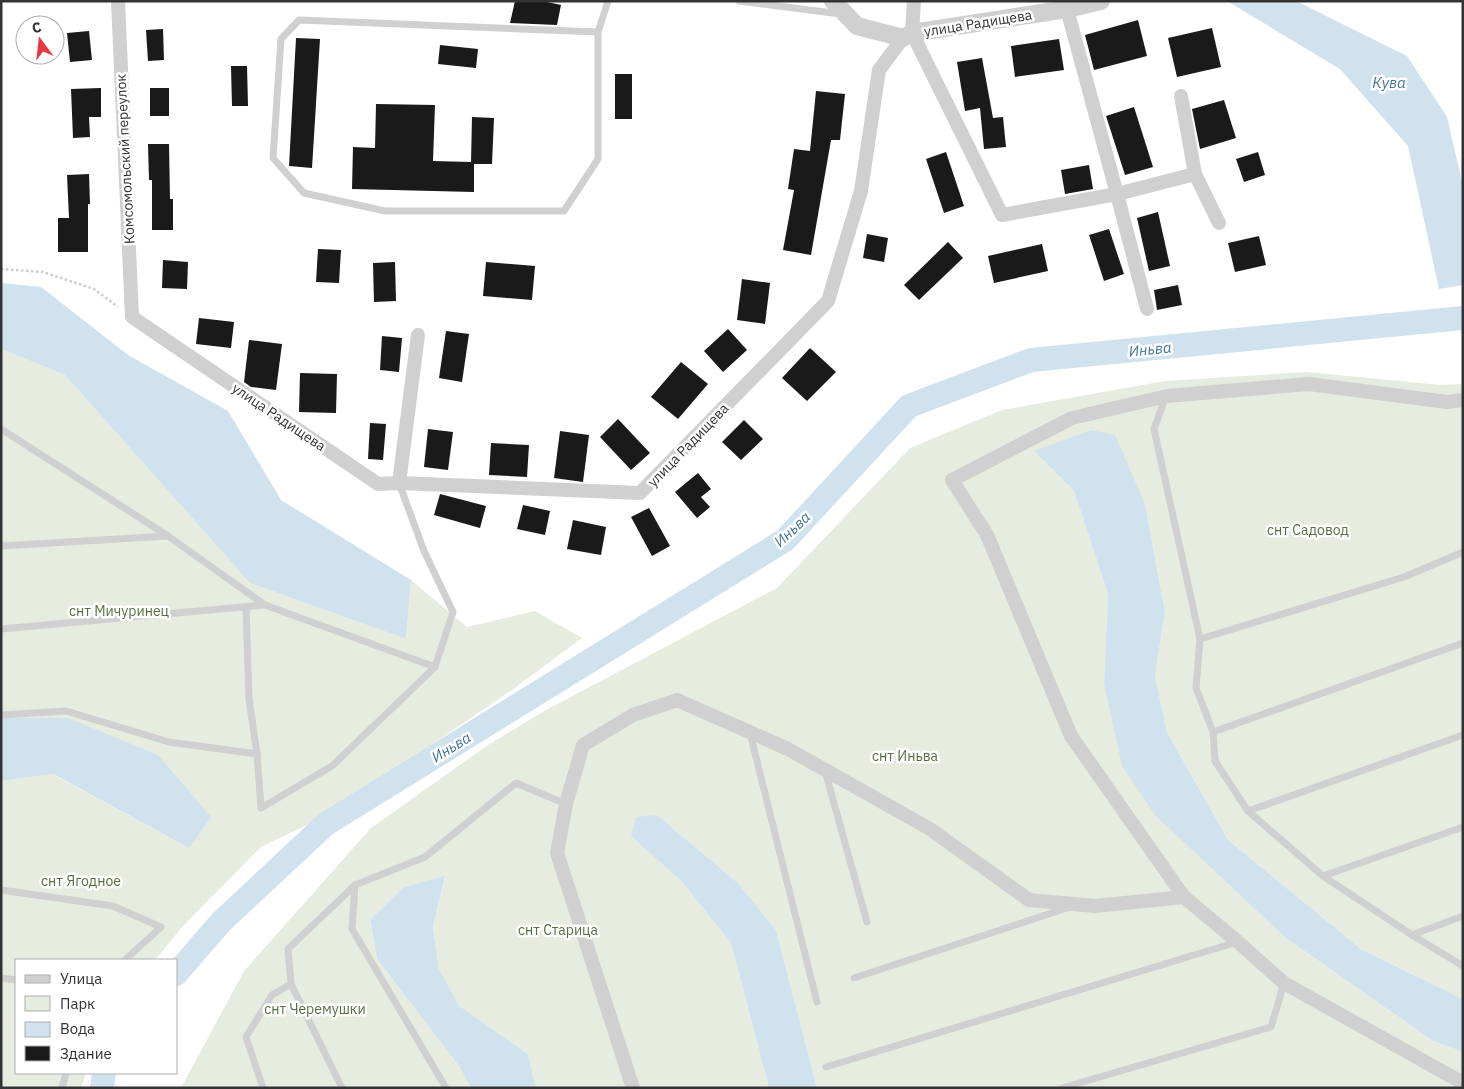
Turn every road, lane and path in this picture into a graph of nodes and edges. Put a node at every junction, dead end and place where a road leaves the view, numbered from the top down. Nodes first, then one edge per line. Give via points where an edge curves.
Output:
1 (118, 1) edge
2 (608, 1) edge
3 (739, 1) edge
4 (833, 1) edge
5 (914, 1) edge
6 (1101, 1) edge
7 (1067, 9) junction
8 (846, 15) junction
9 (598, 32) junction
10 (908, 35) junction
11 (1181, 96) dead end
12 (1195, 174) junction
13 (1117, 194) junction
14 (1219, 223) dead end
15 (1, 269) edge
16 (1147, 309) dead end
17 (132, 317) junction
18 (418, 335) dead end
19 (1167, 396) junction
20 (1463, 400) edge
21 (1, 429) edge
22 (399, 483) junction
23 (168, 536) junction
24 (1, 546) edge
25 (1463, 552) edge
26 (265, 605) junction
27 (246, 607) junction
28 (1, 629) edge
29 (1200, 639) junction
30 (1463, 642) edge
31 (436, 667) junction
32 (1, 715) edge
33 (1213, 732) junction
34 (750, 733) junction
35 (1463, 735) edge
36 (257, 754) junction
37 (824, 770) junction
38 (566, 804) junction
39 (1248, 811) junction
40 (1463, 827) edge
41 (1323, 876) junction
42 (356, 885) junction
43 (1, 890) edge
44 (1184, 897) junction
45 (1078, 905) junction
46 (1463, 916) edge
47 (867, 922) dead end
48 (1412, 935) junction
49 (1238, 942) junction
50 (126, 959) edge
51 (1463, 966) edge
52 (1, 978) edge
53 (854, 978) dead end
54 (15, 980) edge
55 (1284, 983) junction
56 (291, 984) junction
57 (817, 1002) dead end
58 (826, 1067) dead end
59 (66, 1074) edge
60 (1463, 1083) edge
61 (62, 1088) edge
62 (263, 1088) edge
63 (342, 1088) edge
64 (446, 1088) edge
65 (633, 1088) edge
66 (1062, 1088) edge

1 - 17 street, Комсомольский переулок
2 - 9 lane
3 - 8 lane
4 - 8 street
5 - 10 street
6 - 7 street, улица Радищева
7 - 10 street, улица Радищева
7 - 13 street
8 - 10 street via 857,26
9 - 9 lane via 299,20 281,39 273,158 304,194 384,211 564,210 598,159
10 - 13 street via 1002,216
10 - 22 street, улица Радищева via 879,70 861,191 828,301 640,493
11 - 12 street
12 - 13 street
12 - 14 street
13 - 16 street
15 - 17 path via 43,272 94,289
17 - 22 street, улица Радищева via 378,484
18 - 22 street
19 - 20 street via 1309,384 1447,402
19 - 29 lane via 1154,429
19 - 44 street via 1072,418 952,480 988,535 1071,736
21 - 23 lane
22 - 31 lane via 424,551 453,612
23 - 24 lane
23 - 26 lane
25 - 29 lane via 1404,577
26 - 27 lane
26 - 31 lane
27 - 28 lane
27 - 36 lane via 249,699
29 - 33 lane via 1196,688
30 - 33 lane
31 - 36 lane via 332,766 261,808
32 - 36 lane via 66,711 169,742
33 - 39 lane via 1215,761
34 - 37 street
34 - 38 street via 677,700 633,715 583,745
34 - 57 lane
35 - 39 lane
37 - 45 street via 930,829 1029,900
37 - 47 lane
38 - 42 lane via 516,783 425,857
38 - 65 street via 557,853
39 - 41 lane
40 - 41 lane
41 - 48 lane
42 - 56 lane via 288,948
42 - 64 lane via 352,929
43 - 50 lane via 113,906 160,927
44 - 45 street
44 - 49 street
45 - 53 lane
46 - 48 lane
48 - 51 lane
49 - 55 street
49 - 58 lane
52 - 54 lane
55 - 60 street
55 - 66 lane via 1270,1026
56 - 62 lane via 272,995 246,1037
56 - 63 lane
59 - 61 lane

